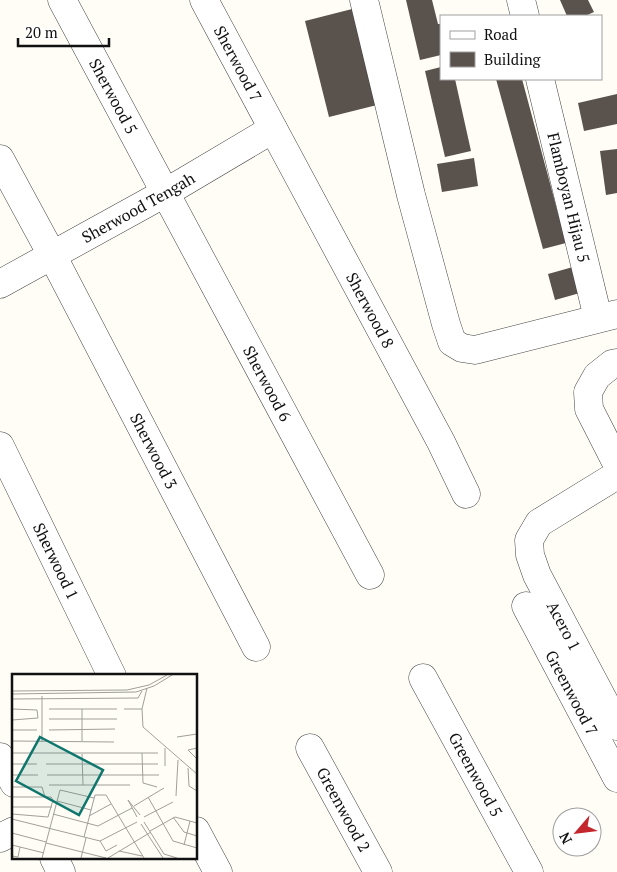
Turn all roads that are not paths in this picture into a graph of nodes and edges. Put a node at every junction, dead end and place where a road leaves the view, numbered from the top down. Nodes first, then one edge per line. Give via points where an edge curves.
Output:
1 (62, 0) edge
2 (204, 0) edge
3 (364, 0) edge
4 (521, 0) edge
5 (525, 15) edge
6 (540, 80) edge
7 (273, 129) junction
8 (0, 159) edge
9 (165, 192) junction
10 (52, 255) junction
11 (0, 284) edge
12 (607, 316) edge
13 (617, 363) edge
14 (0, 446) edge
15 (617, 464) edge
16 (617, 475) edge
17 (466, 494) dead end
18 (370, 575) dead end
19 (526, 606) dead end
20 (256, 647) dead end
21 (111, 674) edge
22 (423, 678) dead end
23 (617, 726) edge
24 (310, 748) dead end
25 (0, 757) edge
26 (617, 778) edge
27 (12, 779) edge
28 (12, 832) edge
29 (198, 835) edge
30 (0, 838) edge
31 (55, 860) edge
32 (61, 872) edge
33 (218, 872) edge
34 (378, 872) edge
35 (529, 872) edge

1 - 9 street, Sherwood 5
2 - 7 street, Sherwood 7
3 - 12 street via 411,195 452,342 475,350
4 - 5 street
6 - 12 street, Flamboyan Hijau 5
7 - 9 street, Sherwood Tengah
7 - 17 street, Sherwood 8
8 - 10 street, Sherwood 3
9 - 10 street, Sherwood Tengah
9 - 18 street, Sherwood 6
10 - 11 street, Sherwood Tengah
10 - 20 street, Sherwood 3
13 - 15 street via 596,376 588,392 589,409
14 - 21 street, Sherwood 1
16 - 23 street, Acero 1 via 539,523 529,540 537,575
19 - 26 street, Greenwood 7
22 - 35 street, Greenwood 5
24 - 34 street, Greenwood 2
25 - 27 street
28 - 30 street
29 - 33 street
31 - 32 street

